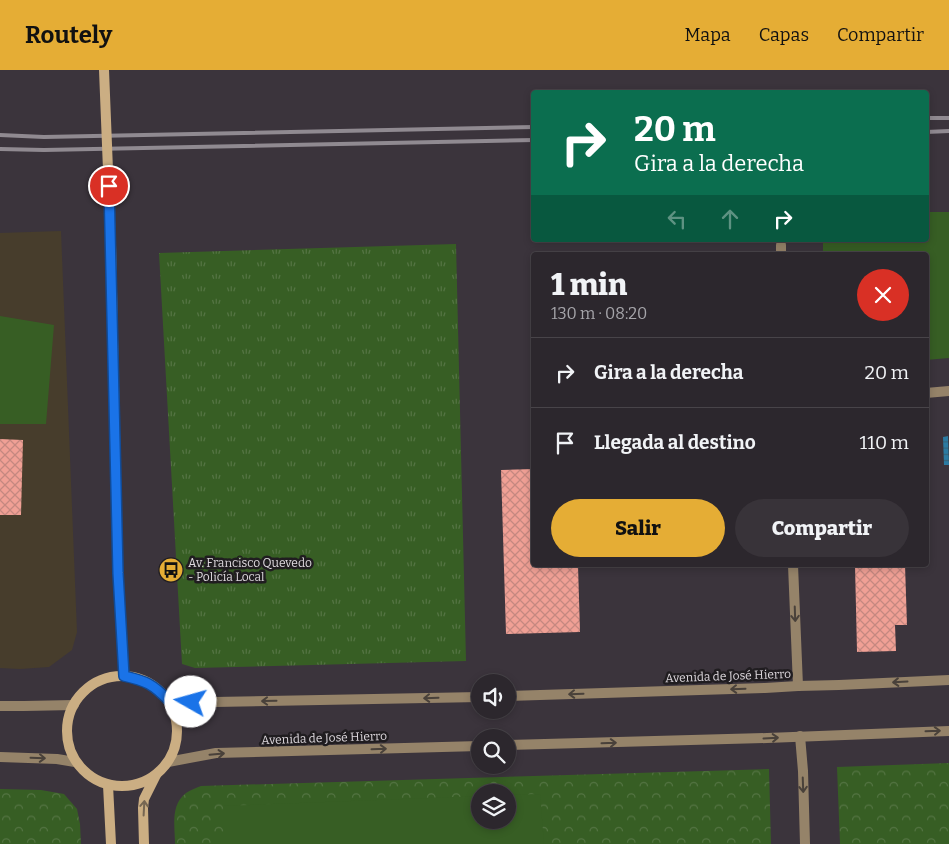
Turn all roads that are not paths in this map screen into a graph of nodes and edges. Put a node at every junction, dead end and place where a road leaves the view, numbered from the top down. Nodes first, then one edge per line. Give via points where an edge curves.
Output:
1 (104, 70) edge
2 (949, 391) edge
3 (929, 392) edge
4 (793, 567) edge
5 (124, 676) junction
6 (949, 680) edge
7 (798, 686) junction
8 (516, 696) edge
9 (471, 697) edge
10 (169, 701) junction
11 (74, 705) junction
12 (0, 706) edge
13 (949, 731) edge
14 (800, 736) junction
15 (471, 746) edge
16 (516, 746) edge
17 (0, 757) edge
18 (75, 762) junction
19 (168, 762) junction
20 (156, 774) junction
21 (108, 785) junction
22 (111, 844) edge
23 (144, 844) edge
24 (805, 844) edge

1 - 5 street, bridge via 118,573
2 - 3 street
4 -> 7 street
5 - 10 street via 143,680
5 - 11 street via 98,682 88,688
6 -> 7 street, Avenida de José Hierro
7 -> 8 street, Avenida de José Hierro
9 -> 10 street
10 - 19 street via 178,734
11 - 12 street
11 - 18 street via 67,732
14 -> 13 street
16 -> 14 street
14 -> 24 street
19 -> 15 street, Avenida de José Hierro via 216,753
17 -> 18 street
18 - 21 street via 93,778
19 - 20 street
20 - 21 street via 141,783
23 -> 20 street via 144,799
21 - 22 street

